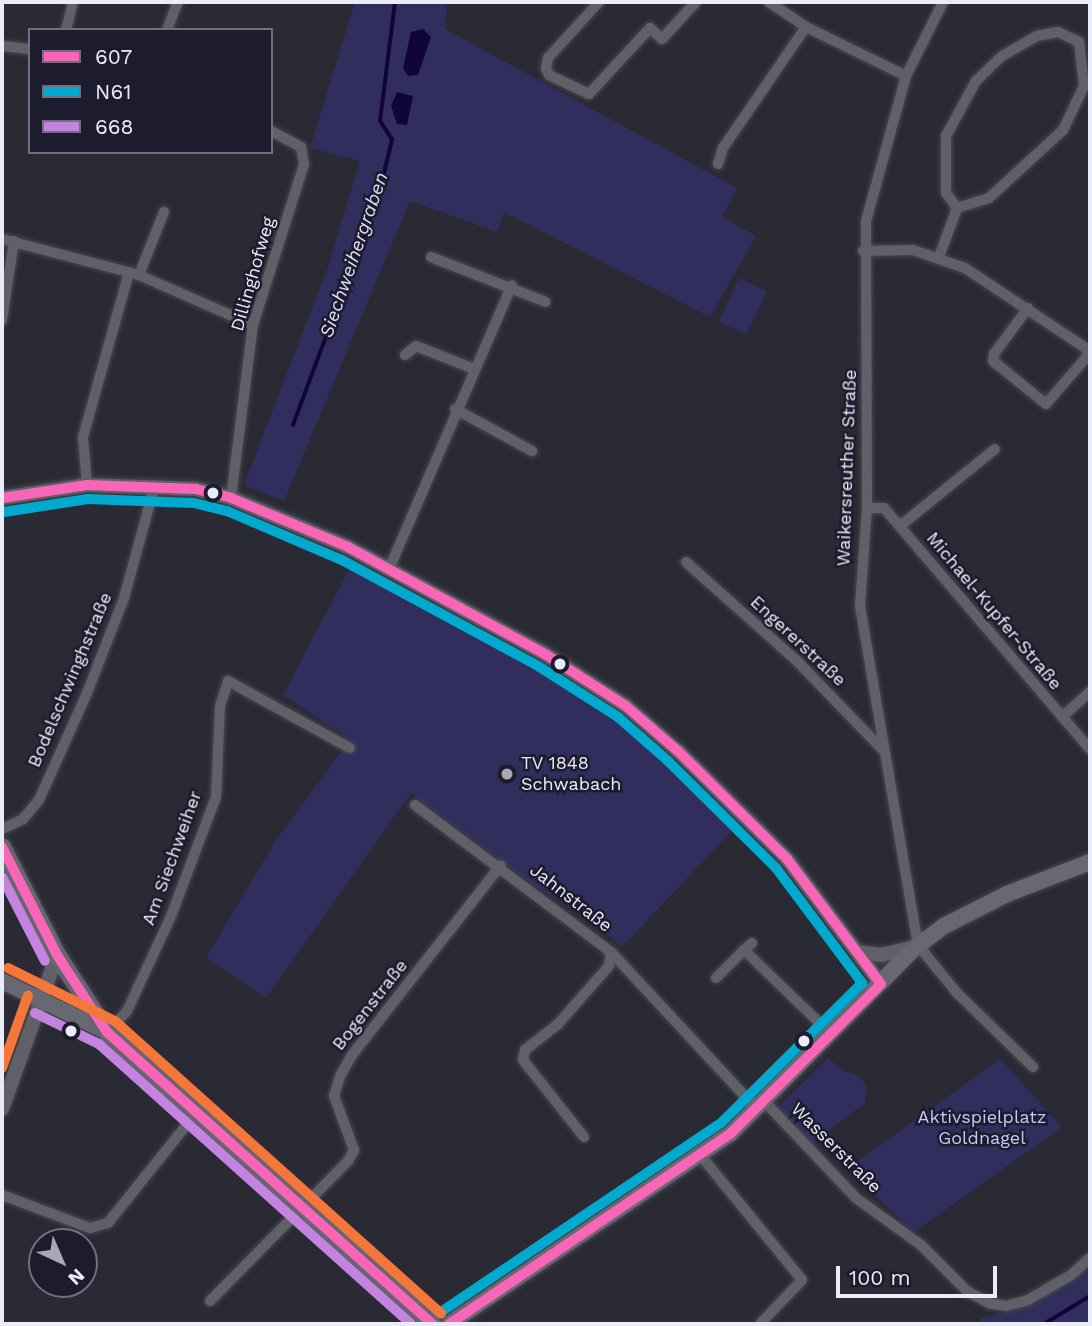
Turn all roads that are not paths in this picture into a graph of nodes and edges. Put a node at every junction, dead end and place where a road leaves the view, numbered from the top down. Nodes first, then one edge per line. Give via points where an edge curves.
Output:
1 (73, 2) edge
2 (178, 2) edge
3 (599, 2) edge
4 (696, 2) edge
5 (769, 2) edge
6 (943, 2) edge
7 (806, 27) junction
8 (66, 28) edge
9 (168, 28) edge
10 (2, 46) edge
11 (28, 49) edge
12 (906, 76) junction
13 (273, 132) edge
14 (718, 164) dead end
15 (957, 208) junction
16 (164, 212) dead end
17 (2, 239) edge
18 (14, 242) junction
19 (863, 251) junction
20 (431, 257) dead end
21 (939, 257) junction
22 (134, 274) junction
23 (512, 285) junction
24 (547, 302) dead end
25 (1028, 308) junction
26 (2, 320) edge
27 (253, 325) junction
28 (1090, 352) edge
29 (405, 355) dead end
30 (474, 369) junction
31 (455, 409) junction
32 (995, 449) dead end
33 (532, 451) dead end
34 (87, 485) junction
35 (155, 485) junction
36 (2, 498) edge
37 (231, 498) junction
38 (867, 508) junction
39 (900, 526) junction
40 (686, 562) dead end
41 (389, 569) junction
42 (1090, 692) edge
43 (1062, 717) junction
44 (350, 748) dead end
45 (1090, 749) edge
46 (883, 750) junction
47 (415, 804) dead end
48 (2, 829) edge
49 (2, 847) edge
50 (1090, 862) edge
51 (501, 865) junction
52 (917, 946) junction
53 (611, 952) junction
54 (858, 952) junction
55 (57, 955) junction
56 (716, 978) dead end
57 (2, 981) edge
58 (881, 984) junction
59 (41, 1000) junction
60 (107, 1032) junction
61 (832, 1035) junction
62 (1033, 1068) dead end
63 (761, 1105) junction
64 (2, 1109) edge
65 (196, 1113) junction
66 (584, 1137) dead end
67 (701, 1156) junction
68 (2, 1195) edge
69 (302, 1209) junction
70 (1090, 1258) edge
71 (210, 1301) dead end
72 (432, 1324) edge
73 (449, 1324) edge
74 (760, 1324) edge

1 - 8 street
2 - 9 street
3 - 4 street via 548,58 546,68 549,75 589,94 650,28 662,39
5 - 7 street
6 - 12 street, Waikersreuther Straße
7 - 12 street
7 - 14 street via 723,148
10 - 11 street
12 - 19 street, Waikersreuther Straße via 866,221
13 - 27 street, Dillinghofweg via 300,148 304,164
15 - 15 street via 946,193 946,136 976,81 1002,56 1037,36 1058,32 1079,42 1084,86 1063,130 989,198
15 - 21 street
16 - 22 street
17 - 18 street
18 - 22 street
18 - 26 street
19 - 21 street via 913,250
19 - 38 street, Waikersreuther Straße via 869,376
20 - 23 street
21 - 25 street via 989,281
22 - 27 street
22 - 34 street via 83,436
23 - 24 street
23 - 30 street
25 - 28 street
25 - 28 street via 993,361 1046,404
27 - 37 street, Dillinghofweg
29 - 30 street via 416,346
30 - 31 street
31 - 33 street
31 - 41 street
32 - 39 street, Michael-Kupfer-Straße
34 - 35 street
34 - 36 street
35 - 37 street
35 - 48 street, Bodelschwinghstraße via 124,598 87,693 39,800 23,819
37 - 41 street via 294,522
38 - 39 street, Michael-Kupfer-Straße via 884,508
38 - 46 street, Waikersreuther Straße via 860,606
39 - 43 street, Michael-Kupfer-Straße
40 - 46 street, Engererstraße via 797,661
41 - 54 street via 545,654 626,706 787,859
42 - 43 street
43 - 45 street, Michael-Kupfer-Straße
44 - 60 street, Am Siechweiher via 228,681 220,706 216,797 172,916 133,999
46 - 52 street, Waikersreuther Straße
47 - 51 street, Jahnstraße
49 - 55 main road
50 - 52 main road via 972,910
51 - 53 street, Jahnstraße
51 - 69 street, Bogenstraße via 352,1055 334,1096 354,1150
52 - 54 street via 881,955
52 - 58 main road
52 - 62 street
53 - 63 street, Wasserstraße
53 - 66 street, Jahnstraße via 610,966 558,1024 525,1050 523,1060
54 - 58 street
55 - 59 street
55 - 60 main road
56 - 61 street via 748,946
57 - 59 main road
58 - 61 main road
59 - 60 main road
59 - 64 street
60 - 65 main road
61 - 63 main road
63 - 67 main road
63 - 70 street, Wasserstraße via 856,1198 920,1245 974,1296 1006,1306 1028,1300 1072,1275
65 - 68 street via 107,1223 90,1228
65 - 69 main road
67 - 73 main road
67 - 74 street via 802,1280
69 - 71 street
69 - 72 main road

